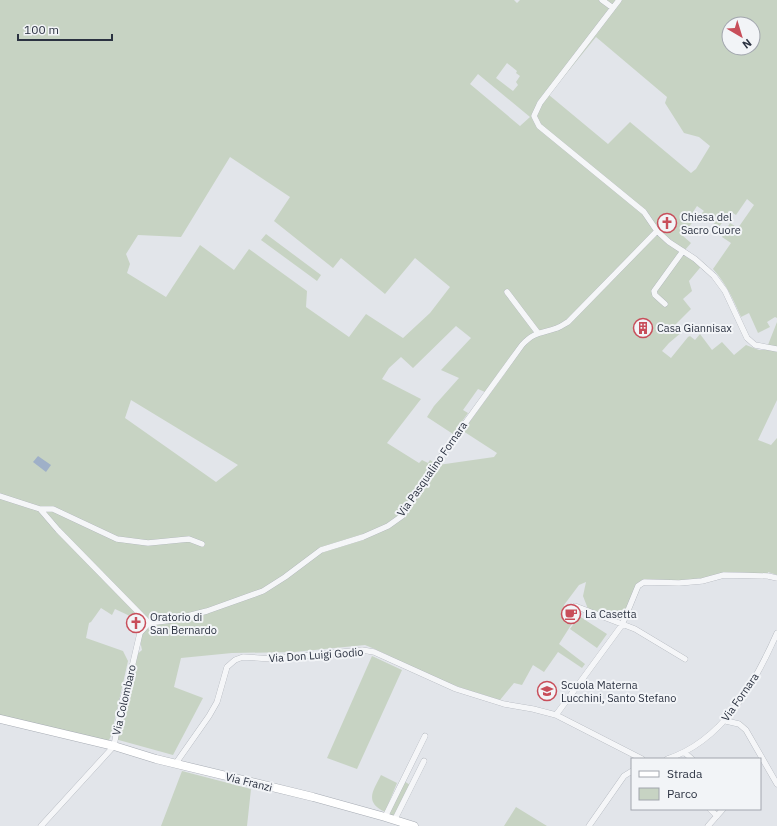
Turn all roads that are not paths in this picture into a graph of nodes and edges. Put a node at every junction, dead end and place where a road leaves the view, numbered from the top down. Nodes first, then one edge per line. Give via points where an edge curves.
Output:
1 (602, 0) edge
2 (619, 0) edge
3 (613, 8) junction
4 (657, 230) junction
5 (683, 251) junction
6 (507, 292) dead end
7 (665, 304) dead end
8 (538, 333) junction
9 (777, 349) edge
10 (0, 496) edge
11 (40, 509) junction
12 (202, 544) dead end
13 (777, 578) edge
14 (575, 606) dead end
15 (149, 623) junction
16 (622, 625) junction
17 (777, 633) edge
18 (775, 645) edge
19 (685, 660) dead end
20 (556, 715) junction
21 (0, 719) edge
22 (726, 721) junction
23 (425, 736) dead end
24 (114, 746) junction
25 (685, 753) junction
26 (640, 758) edge
27 (671, 758) edge
28 (691, 758) edge
29 (424, 761) dead end
30 (176, 763) junction
31 (766, 764) junction
32 (761, 769) edge
33 (631, 772) edge
34 (777, 784) edge
35 (711, 810) edge
36 (722, 810) edge
37 (717, 816) junction
38 (385, 817) junction
39 (394, 819) junction
40 (41, 826) edge
41 (414, 826) edge
42 (589, 826) edge
43 (708, 826) edge

1 - 3 street
2 - 3 street
3 - 4 street via 567,66 540,103 534,116 539,126 644,212
4 - 5 street
4 - 8 street, Via Pasqualino Fornara via 568,322
5 - 7 street via 654,291
5 - 9 street via 714,276 725,291 747,338 755,345
6 - 8 street
8 - 15 street, Via Pasqualino Fornara via 526,340 511,358 402,516 363,538 321,550 263,591 172,620
10 - 11 street
11 - 12 street via 53,509 118,539 148,543 190,539
11 - 15 street
13 - 16 street via 724,575 702,581 644,582 638,586
14 - 16 street
15 - 24 street, Via Colombaro via 140,634 122,701
16 - 19 street via 635,627
16 - 20 street
17 - 18 street, Via Fornara
18 - 22 street, Via Fornara
20 - 26 street, Via Don Luigi Godio
20 - 30 street, Via Don Luigi Godio via 504,704 456,689 374,652 362,650 273,659 243,657 227,667 217,702
21 - 24 main road, Via Franzi
22 - 25 street, Via Fornara
22 - 31 street via 739,724 746,730
23 - 38 street
24 - 30 main road, Via Franzi
24 - 40 street, Via Colombaro
25 - 27 street, Via Fornara
25 - 28 street
29 - 39 street
30 - 38 main road, Via Franzi
31 - 32 street
31 - 34 street
33 - 42 street via 624,776
35 - 37 street
36 - 37 street
37 - 43 street
38 - 39 main road, Via Franzi
39 - 41 main road, Via Franzi

